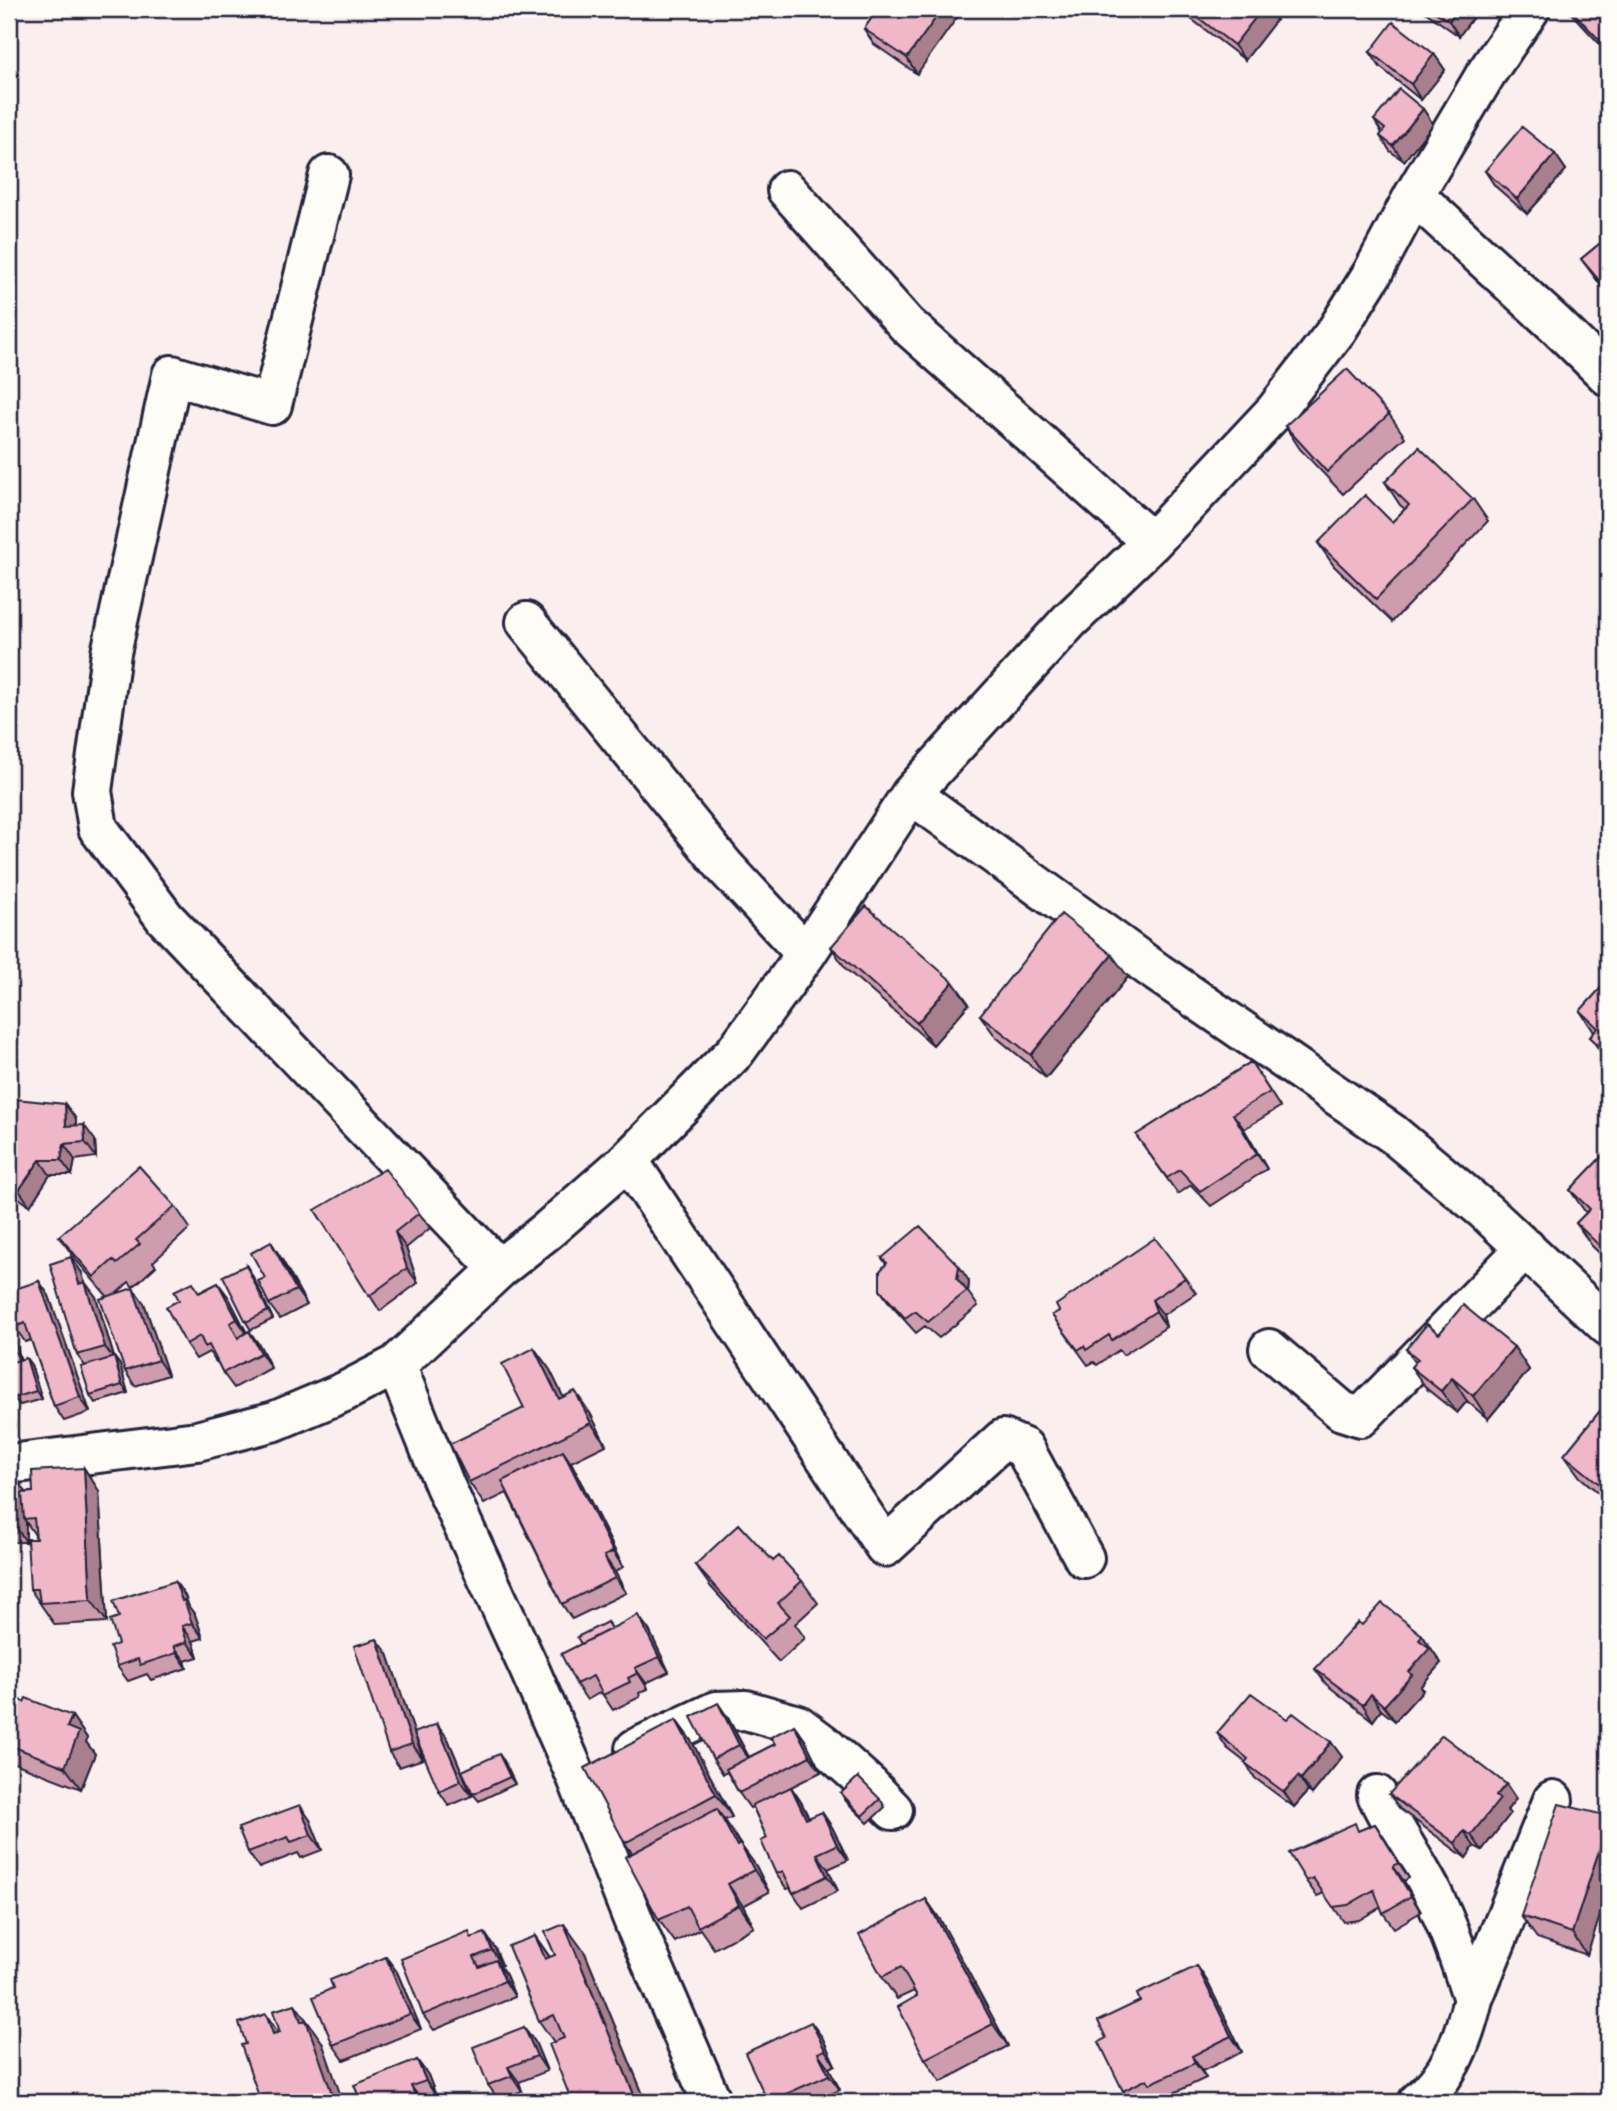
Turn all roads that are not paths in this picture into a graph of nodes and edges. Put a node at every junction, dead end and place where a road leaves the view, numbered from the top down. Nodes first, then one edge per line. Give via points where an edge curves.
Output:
1 (1530, 9) edge
2 (329, 176) dead end
3 (787, 190) dead end
4 (1414, 195) junction
5 (1608, 376) edge
6 (1152, 542) junction
7 (526, 622) dead end
8 (911, 794) junction
9 (806, 954) junction
10 (628, 1160) junction
11 (1526, 1248) junction
12 (499, 1269) junction
13 (1608, 1326) edge
14 (1269, 1349) dead end
15 (396, 1365) junction
16 (9, 1464) edge
17 (1084, 1558) dead end
18 (577, 1778) junction
19 (1377, 1795) dead end
20 (1553, 1800) dead end
21 (893, 1810) dead end
22 (1473, 1999) junction
23 (712, 2102) edge
24 (1418, 2102) edge

1 - 4 street
2 - 12 street via 272,405 172,374 111,653 92,791 98,828 165,918
3 - 6 street via 908,325
4 - 5 street
4 - 6 street via 1337,330 1275,411
6 - 8 street via 1070,620
7 - 9 street via 725,867
8 - 9 street
8 - 11 street via 1158,973 1393,1134
9 - 10 street via 735,1052
10 - 12 street
10 - 17 street via 885,1547 1003,1439 1024,1448
11 - 13 street
11 - 14 street via 1361,1417 1342,1411
12 - 15 street
15 - 16 street via 275,1421 210,1438
15 - 18 street via 445,1486
18 - 21 street via 716,1711 746,1710 798,1725
18 - 23 street
19 - 22 street via 1432,1893
20 - 22 street
22 - 24 street via 1450,2067

